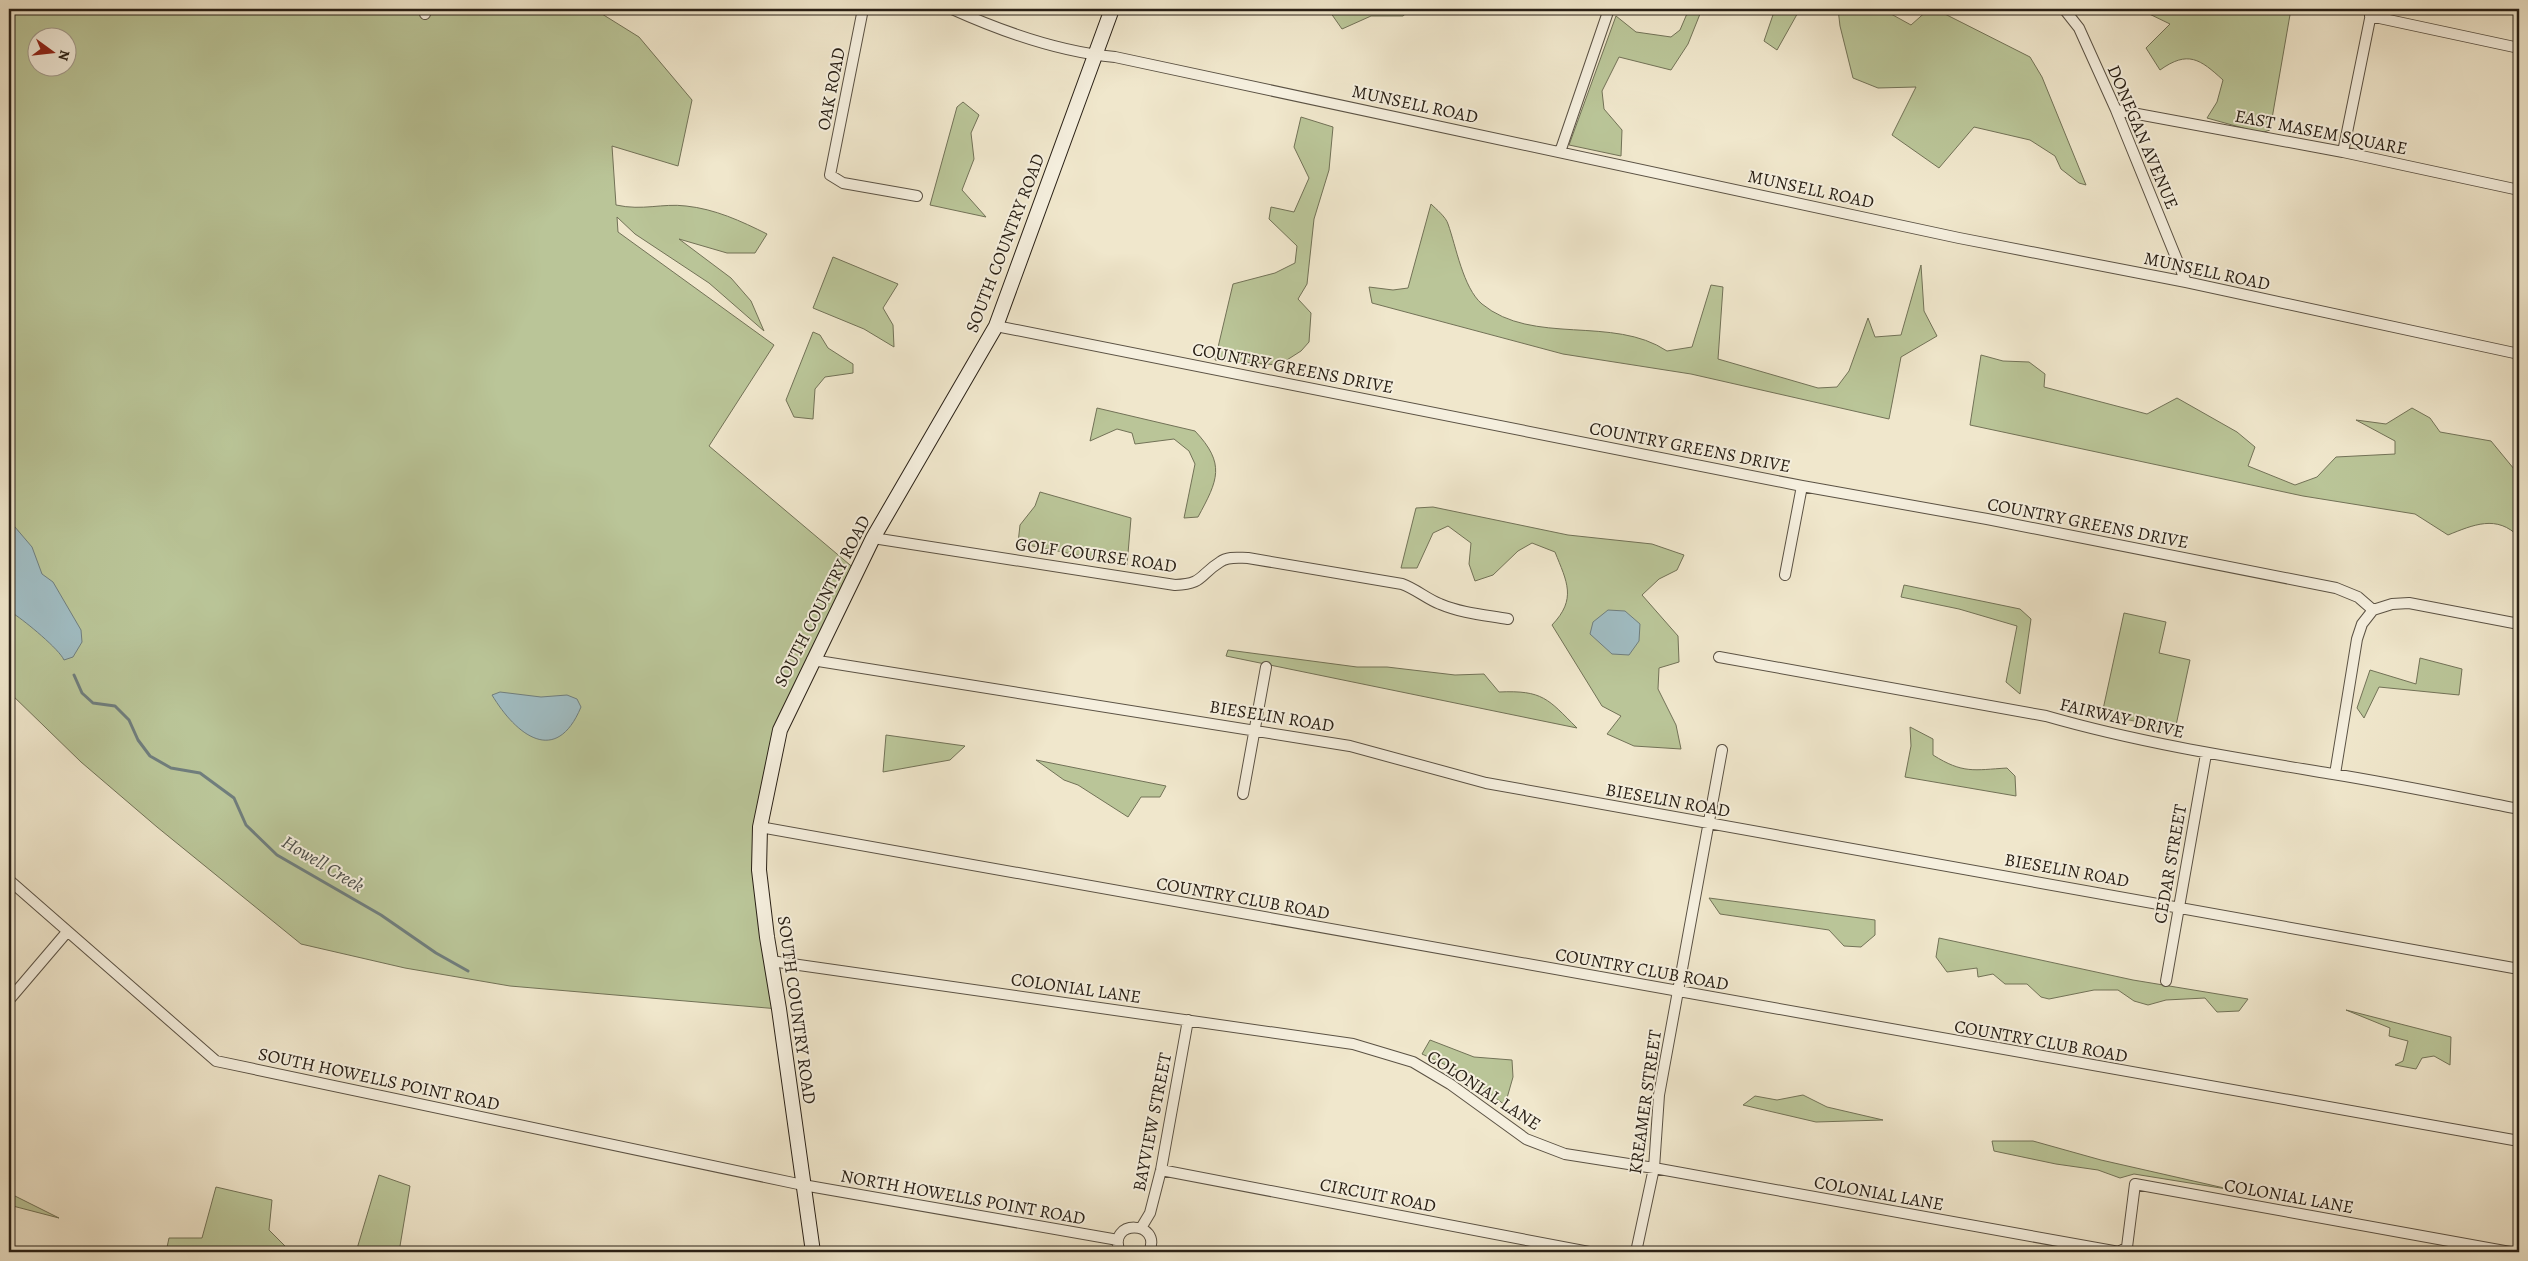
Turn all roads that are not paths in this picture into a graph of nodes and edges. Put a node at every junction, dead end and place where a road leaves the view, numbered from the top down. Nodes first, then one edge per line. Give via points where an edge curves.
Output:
1 (863, 9) edge
2 (952, 9) edge
3 (1112, 9) edge
4 (1609, 9) edge
5 (2064, 9) edge
6 (2371, 13) edge
7 (2519, 48) edge
8 (1096, 55) junction
9 (2116, 110) junction
10 (1560, 152) junction
11 (2343, 152) junction
12 (2519, 190) edge
13 (917, 196) dead end
14 (2186, 282) junction
15 (996, 326) junction
16 (2519, 354) edge
17 (1802, 486) junction
18 (873, 538) junction
19 (1785, 575) dead end
20 (2372, 610) junction
21 (1508, 620) dead end
22 (2519, 624) edge
23 (1718, 657) dead end
24 (812, 660) junction
25 (1266, 667) dead end
26 (1255, 730) junction
27 (1722, 750) dead end
28 (2206, 754) junction
29 (2335, 774) junction
30 (1243, 794) dead end
31 (2519, 809) edge
32 (1708, 824) junction
33 (760, 827) junction
34 (9, 880) edge
35 (2178, 907) junction
36 (68, 932) junction
37 (771, 961) junction
38 (2519, 969) edge
39 (2166, 980) dead end
40 (1678, 992) junction
41 (9, 1000) edge
42 (1188, 1020) junction
43 (2519, 1142) edge
44 (1654, 1168) junction
45 (1161, 1170) junction
46 (803, 1185) junction
47 (1141, 1228) junction
48 (1118, 1240) junction
49 (813, 1252) edge
50 (1120, 1252) edge
51 (1149, 1252) edge
52 (1589, 1252) edge
53 (1636, 1252) edge
54 (2119, 1252) edge
55 (2510, 1252) edge

1 - 13 street, OAK ROAD via 830,175 843,183
2 - 8 street, MUNSELL ROAD via 1016,34 1073,52
3 - 8 main road, SOUTH COUNTRY ROAD
4 - 10 street
5 - 9 street, DONEGAN AVENUE via 2079,28
6 - 7 street
6 - 11 street
8 - 10 street, MUNSELL ROAD
8 - 15 main road, SOUTH COUNTRY ROAD
9 - 11 street, EAST MASEM SQUARE
9 - 14 street, DONEGAN AVENUE
10 - 14 street, MUNSELL ROAD via 1959,238
11 - 12 street, EAST MASEM SQUARE
14 - 16 street, MUNSELL ROAD
15 - 17 street, COUNTRY GREENS DRIVE
15 - 18 main road, SOUTH COUNTRY ROAD
17 - 19 street
17 - 20 street, COUNTRY GREENS DRIVE via 2336,588 2358,597
18 - 21 street, GOLF COURSE ROAD via 1175,585 1191,584 1203,578 1221,561 1248,558 1402,584 1438,604
18 - 24 main road, SOUTH COUNTRY ROAD
20 - 22 street via 2408,603
20 - 29 street via 2357,639
23 - 28 street, FAIRWAY DRIVE via 2046,716
24 - 26 street, BIESELIN ROAD
24 - 33 main road, SOUTH COUNTRY ROAD via 780,730
25 - 26 street
26 - 30 street
26 - 32 street, BIESELIN ROAD via 1350,746 1486,783
27 - 32 street, KREAMER STREET
28 - 29 street, FAIRWAY DRIVE
28 - 35 street, CEDAR STREET
29 - 31 street, FAIRWAY DRIVE
32 - 35 street, BIESELIN ROAD
32 - 40 street, KREAMER STREET
33 - 37 main road, SOUTH COUNTRY ROAD via 759,870
33 - 40 street, COUNTRY CLUB ROAD
34 - 36 street, SOUTH HOWELLS POINT ROAD
35 - 38 street, BIESELIN ROAD
35 - 39 street, CEDAR STREET
36 - 41 street
36 - 46 street, SOUTH HOWELLS POINT ROAD via 216,1061
37 - 42 street, COLONIAL LANE
37 - 46 main road, SOUTH COUNTRY ROAD
40 - 43 street, COUNTRY CLUB ROAD
40 - 44 street, KREAMER STREET via 1659,1095
42 - 44 street, COLONIAL LANE via 1353,1044 1393,1055 1430,1072 1505,1125 1542,1146 1566,1154
42 - 45 street, BAYVIEW STREET
44 - 53 street, KREAMER STREET
44 - 54 street, COLONIAL LANE
45 - 47 street, BAYVIEW STREET via 1150,1213
45 - 52 street, CIRCUIT ROAD
46 - 48 street, NORTH HOWELLS POINT ROAD
46 - 49 main road, SOUTH COUNTRY ROAD
47 - 48 street via 1128,1228
47 - 51 street via 1150,1239
48 - 50 street
54 - 55 street, COLONIAL LANE via 2127,1247 2135,1184

